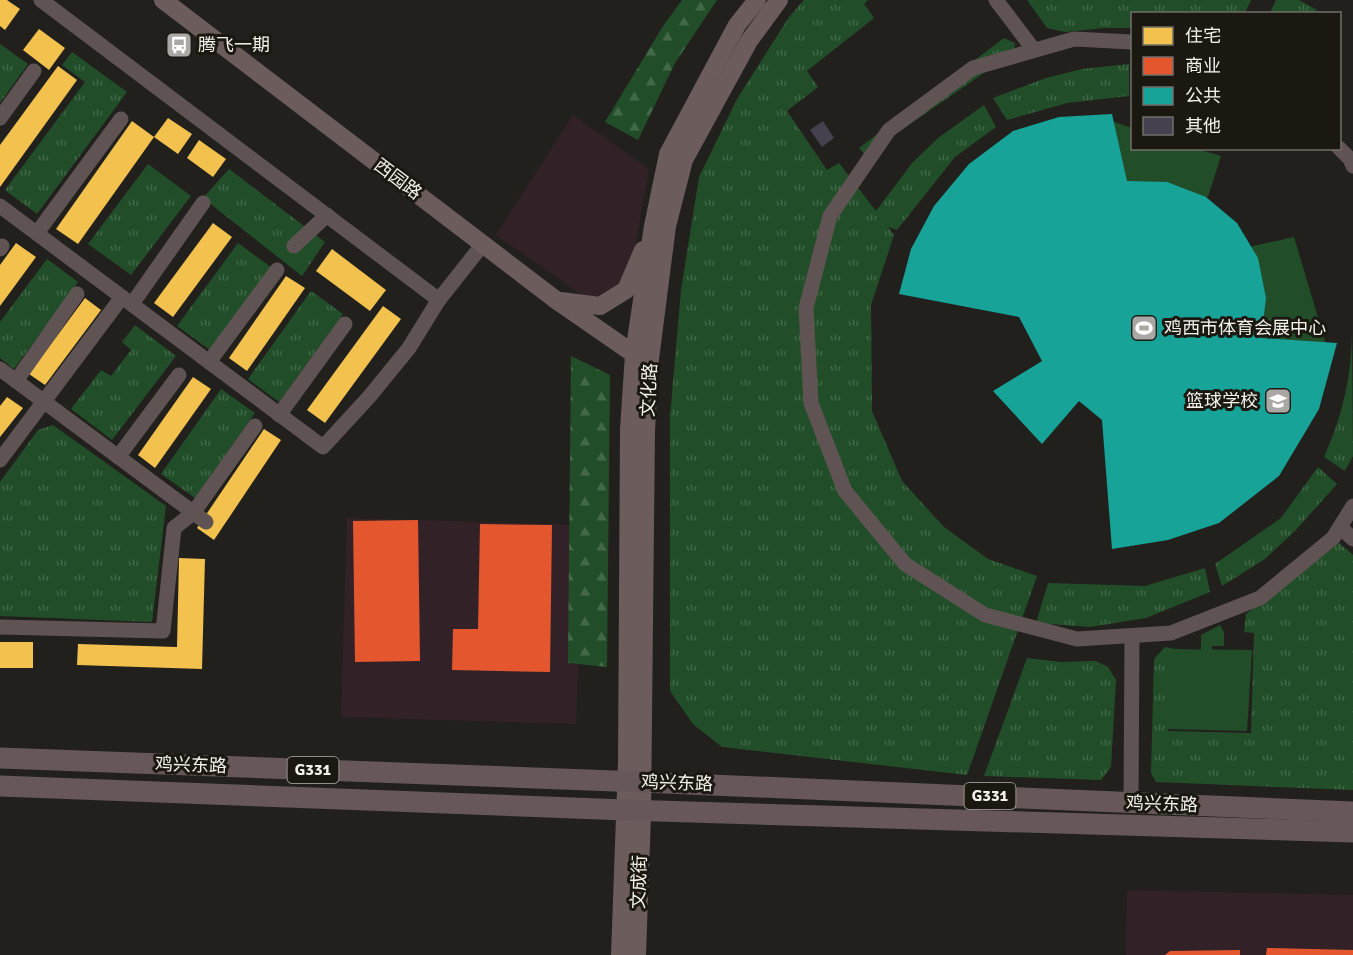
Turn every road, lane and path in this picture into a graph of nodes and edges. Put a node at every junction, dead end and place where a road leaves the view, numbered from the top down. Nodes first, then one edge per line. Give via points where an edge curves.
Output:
1 (41, 0) edge
2 (163, 0) edge
3 (757, 0) edge
4 (779, 0) edge
5 (996, 0) edge
6 (1131, 42) edge
7 (1034, 50) junction
8 (34, 71) dead end
9 (0, 118) edge
10 (121, 118) dead end
11 (1341, 150) edge
12 (1353, 166) edge
13 (203, 203) dead end
14 (0, 206) edge
15 (327, 215) junction
16 (653, 226) junction
17 (37, 233) junction
18 (483, 244) junction
19 (294, 246) dead end
20 (277, 270) dead end
21 (77, 294) dead end
22 (439, 300) junction
23 (556, 300) junction
24 (127, 301) junction
25 (345, 324) dead end
26 (642, 356) junction
27 (209, 362) junction
28 (179, 375) dead end
29 (6, 377) edge
30 (45, 402) junction
31 (279, 415) junction
32 (255, 426) dead end
33 (118, 457) junction
34 (0, 460) edge
35 (1353, 506) edge
36 (200, 518) junction
37 (1340, 527) junction
38 (1353, 539) edge
39 (0, 627) edge
40 (1132, 636) junction
41 (0, 758) edge
42 (634, 782) junction
43 (0, 786) edge
44 (1131, 802) junction
45 (633, 809) junction
46 (1353, 812) edge
47 (1353, 832) edge
48 (620, 955) edge
49 (637, 955) edge

1 - 15 street
2 - 18 main road, 西园路
3 - 16 main road, 文化路 via 737,25 668,154
4 - 26 main road, 文化路 via 749,40 684,160
5 - 7 street
6 - 7 street via 1074,39
7 - 40 street via 973,68 889,130 830,216 806,308 811,403 845,491 905,564 985,615 1077,639
8 - 9 street
10 - 17 street
11 - 12 street
13 - 24 street
14 - 17 street
15 - 19 street
15 - 22 street
16 - 23 main road via 626,290 600,306
16 - 26 main road, 文化路
17 - 24 street
18 - 22 street
18 - 23 main road, 西园路
20 - 27 street
21 - 29 street
22 - 31 street via 409,348 323,447
23 - 26 main road, 西园路
24 - 27 street
24 - 30 street
25 - 31 street
26 - 42 main road, 文化路 via 629,429
27 - 31 street
28 - 33 street
29 - 30 street
30 - 33 street
30 - 34 street
32 - 36 street
33 - 36 street
35 - 37 street
36 - 39 street via 174,528 163,631
37 - 38 street
37 - 40 street via 1333,538 1260,598 1171,633
40 - 44 street
41 - 42 highway, 鸡兴东路 / G331
42 - 44 highway, 鸡兴东路 / G331
42 - 45 main road, 文化路
43 - 45 highway, 鸡兴东路 / G331
44 - 46 highway, 鸡兴东路 / G331
45 - 47 highway, 鸡兴东路 / G331
45 - 48 main road, 文成街
45 - 49 main road, 文成街

